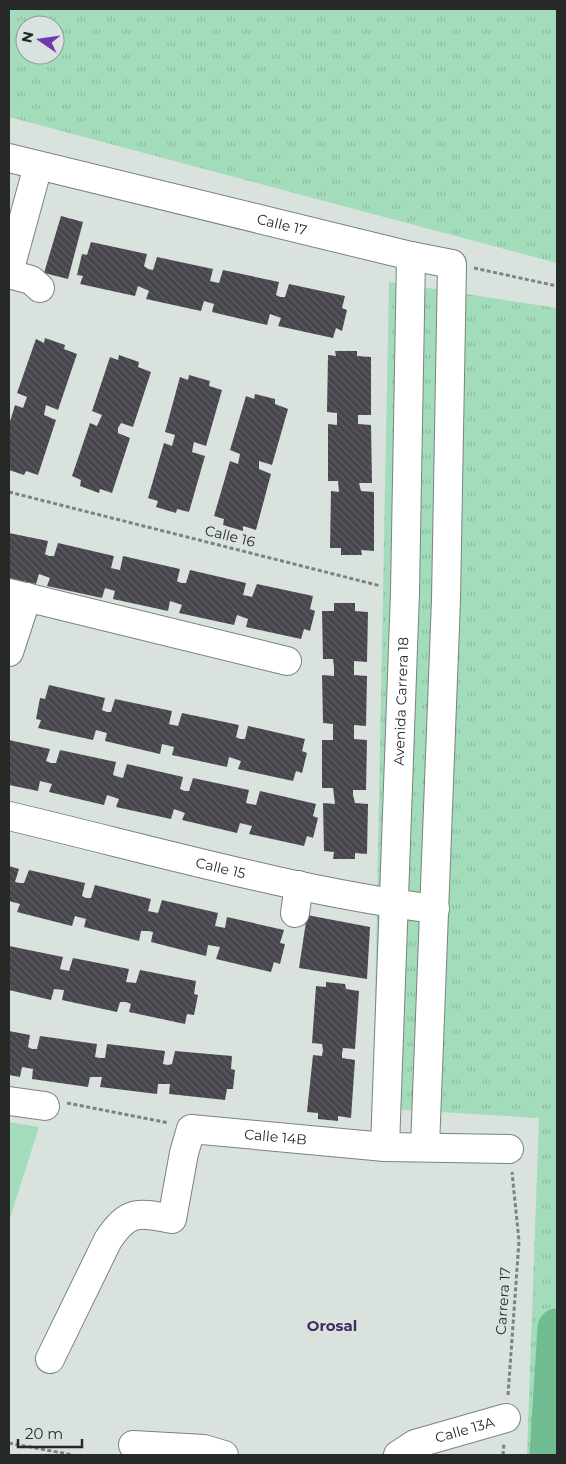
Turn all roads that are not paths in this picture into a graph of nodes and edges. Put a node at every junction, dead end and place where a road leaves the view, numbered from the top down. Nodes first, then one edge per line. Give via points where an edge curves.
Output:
1 (9, 158) edge
2 (38, 166) junction
3 (411, 256) junction
4 (9, 273) edge
5 (40, 288) dead end
6 (18, 595) edge
7 (9, 652) edge
8 (287, 660) dead end
9 (9, 816) edge
10 (299, 885) junction
11 (393, 904) junction
12 (435, 909) junction
13 (295, 913) dead end
14 (9, 1101) edge
15 (45, 1106) road end
16 (385, 1147) junction
17 (425, 1148) junction
18 (509, 1149) road end
19 (50, 1359) dead end
20 (506, 1418) road end
21 (133, 1445) dead end
22 (224, 1455) edge
23 (398, 1455) edge

1 - 2 street, Calle 17
2 - 3 street, Calle 17
2 - 4 street
3 - 11 street, Avenida Carrera 18
3 - 12 street, Calle 17 via 452,264 446,600
4 - 5 street via 32,280
6 - 7 street
6 - 8 street
9 - 10 street, Calle 15
10 - 11 street, Calle 15
10 - 13 street
11 - 12 street, Calle 15
11 - 16 street, Avenida Carrera 18
12 - 17 street
14 - 15 street
16 - 17 street, Calle 14B
16 - 19 street, Calle 14B via 191,1129 172,1219 151,1214 134,1215 120,1223 108,1240
17 - 18 street, Calle 14B
20 - 23 street, Calle 13A via 415,1444
21 - 22 street via 204,1449

